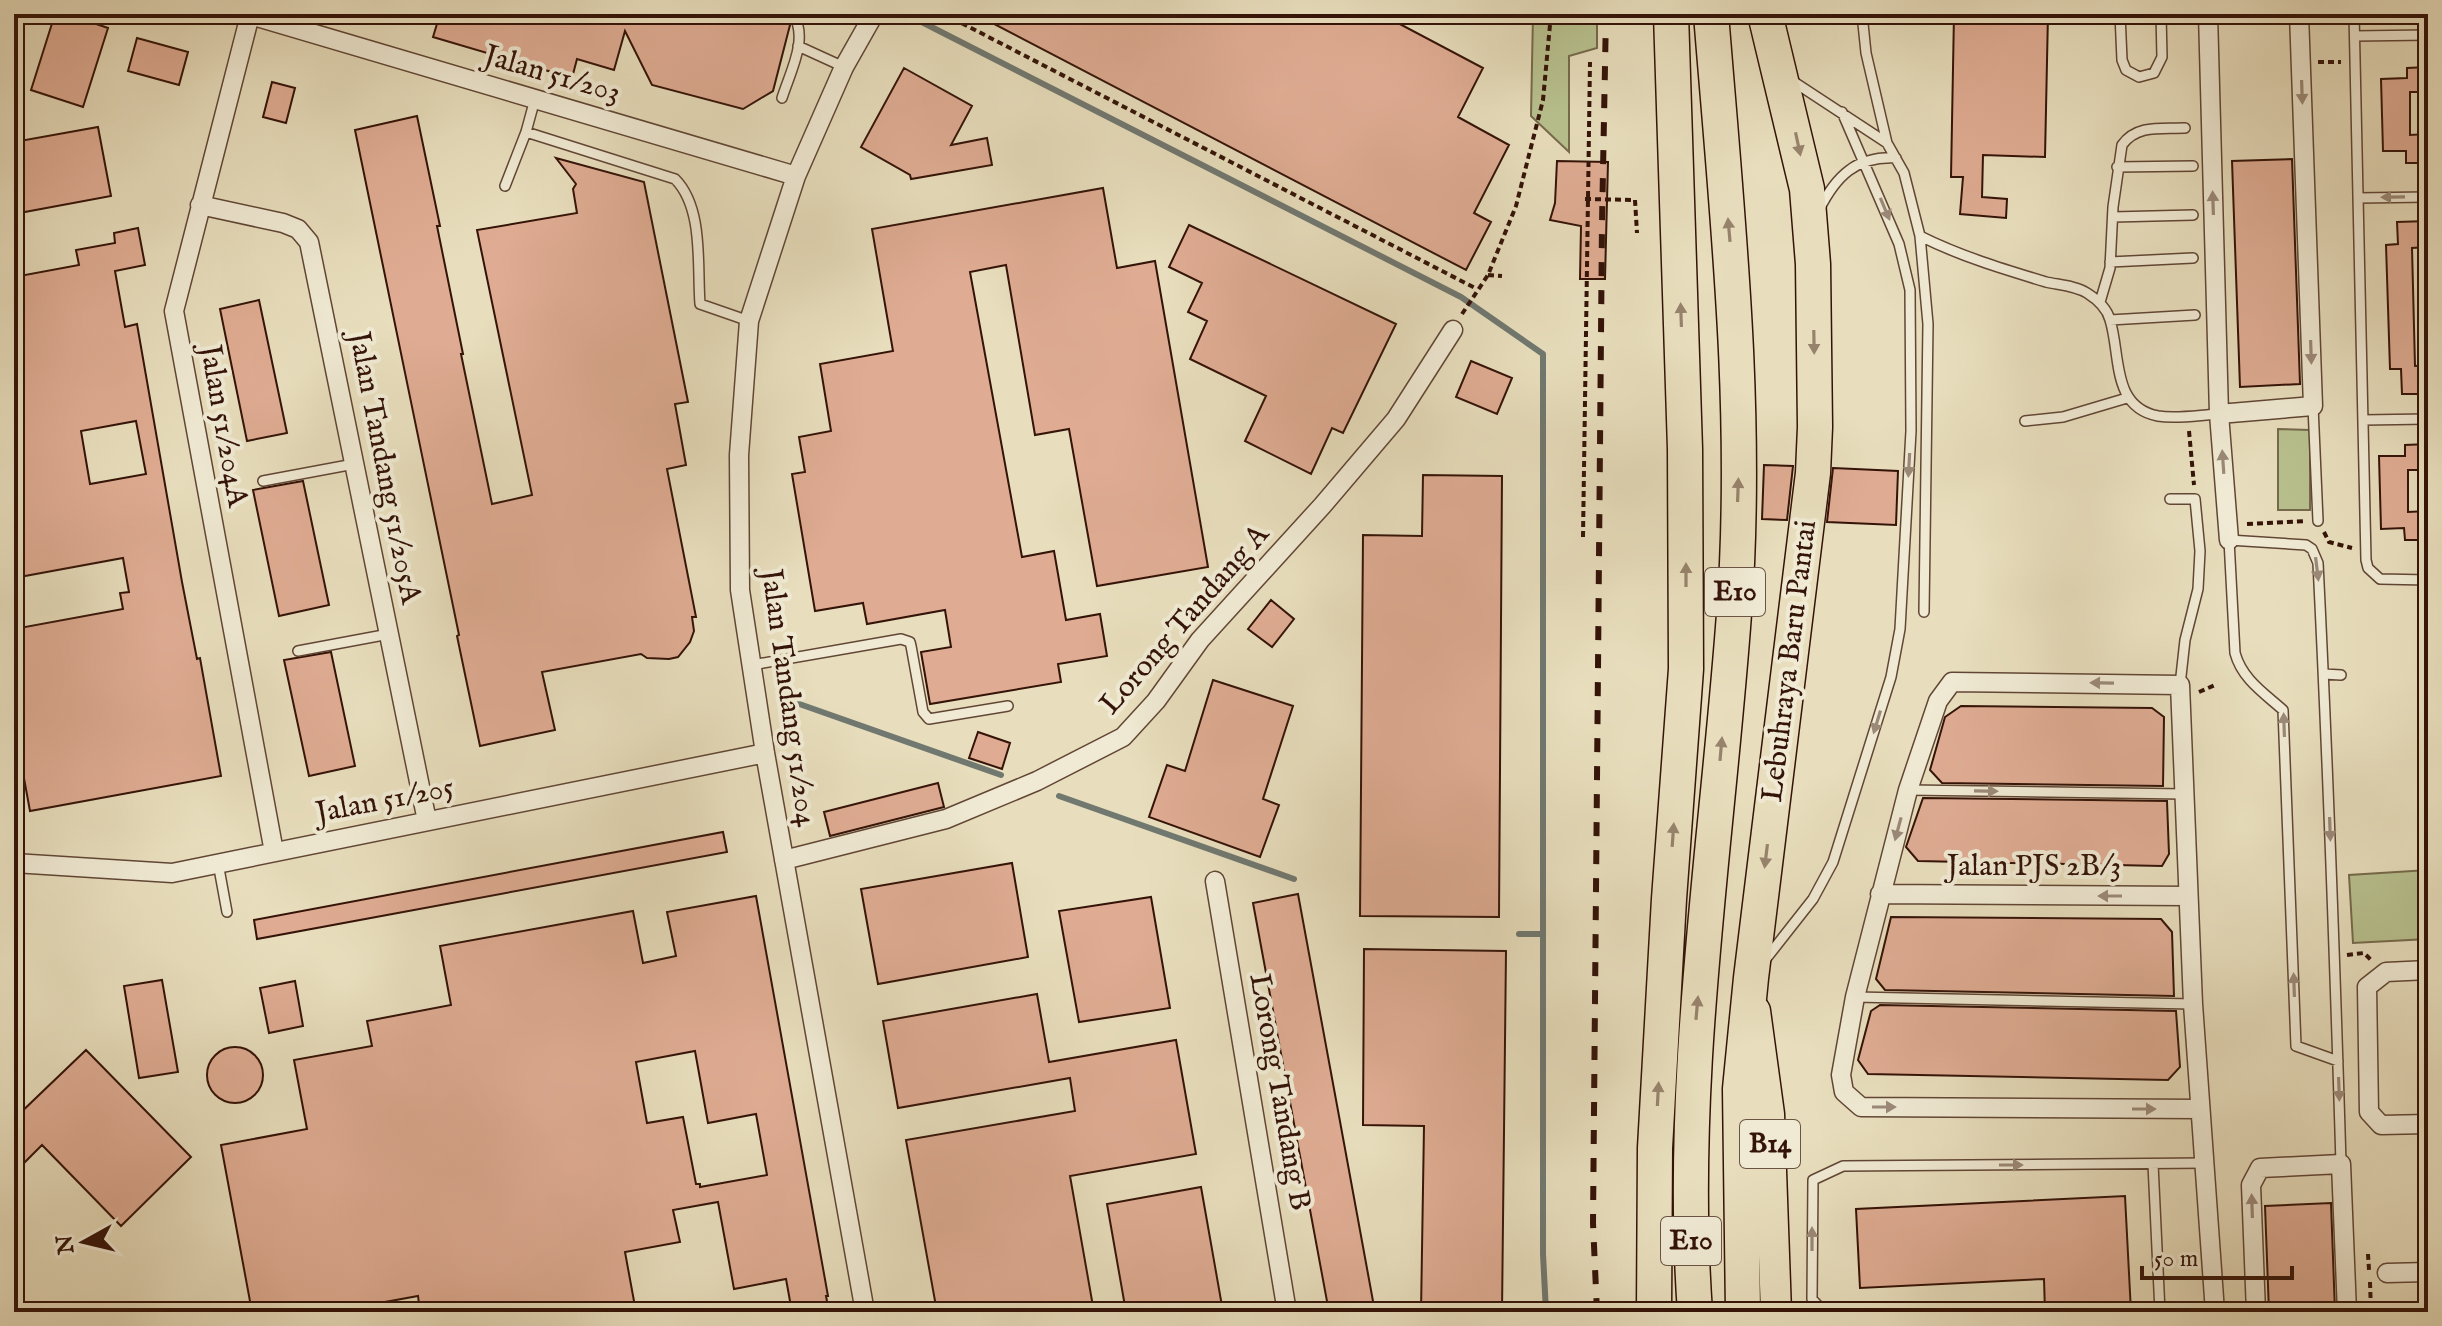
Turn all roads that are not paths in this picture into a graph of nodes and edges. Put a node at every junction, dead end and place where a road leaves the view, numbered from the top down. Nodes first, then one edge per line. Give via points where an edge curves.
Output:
1 (249, 14) edge
2 (793, 14) edge
3 (1671, 14) edge
4 (1711, 14) edge
5 (1765, 14) edge
6 (1862, 14) edge
7 (2120, 14) edge
8 (2161, 14) edge
9 (2208, 14) edge
10 (2299, 14) edge
11 (2354, 14) edge
12 (872, 16) edge
13 (2428, 35) edge
14 (2355, 36) junction
15 (798, 46) junction
16 (844, 67) junction
17 (1781, 74) junction
18 (782, 98) dead end
19 (535, 99) junction
20 (1842, 112) junction
21 (2185, 128) dead end
22 (526, 132) junction
23 (1887, 143) junction
24 (1896, 158) junction
25 (1865, 162) junction
26 (2193, 166) dead end
27 (2117, 167) junction
28 (796, 176) junction
29 (505, 186) dead end
30 (2428, 197) edge
31 (2358, 198) junction
32 (200, 205) junction
33 (2193, 215) dead end
34 (2113, 217) junction
35 (1810, 229) junction
36 (1920, 236) junction
37 (2193, 258) dead end
38 (2110, 262) junction
39 (2100, 302) junction
40 (2195, 315) dead end
41 (2110, 320) junction
42 (749, 321) junction
43 (1453, 330) dead end
44 (2127, 398) junction
45 (2313, 406) junction
46 (2219, 414) junction
47 (2428, 419) edge
48 (2363, 420) junction
49 (2025, 421) dead end
50 (355, 464) junction
51 (263, 481) dead end
52 (2170, 499) dead end
53 (2318, 521) dead end
54 (2229, 540) junction
55 (2428, 580) edge
56 (1924, 612) dead end
57 (389, 634) junction
58 (298, 651) dead end
59 (752, 665) junction
60 (2324, 674) junction
61 (2341, 675) dead end
62 (2180, 685) junction
63 (1008, 706) dead end
64 (765, 753) junction
65 (1908, 790) junction
66 (2184, 794) junction
67 (427, 821) junction
68 (274, 852) junction
69 (784, 860) junction
70 (14, 863) edge
71 (218, 863) junction
72 (1215, 881) dead end
73 (1880, 894) junction
74 (2188, 896) junction
75 (227, 912) dead end
76 (2428, 970) edge
77 (1751, 978) junction
78 (1855, 997) junction
79 (2193, 1004) junction
80 (2338, 1061) junction
81 (2200, 1109) junction
82 (2428, 1124) edge
83 (1655, 1148) junction
84 (2206, 1163) junction
85 (2153, 1164) junction
86 (2341, 1164) junction
87 (2428, 1272) edge
88 (2387, 1273) dead end
89 (865, 1312) edge
90 (1287, 1312) edge
91 (1654, 1312) edge
92 (1672, 1312) edge
93 (1695, 1312) edge
94 (1712, 1312) edge
95 (1743, 1312) edge
96 (1776, 1312) edge
97 (1826, 1312) edge
98 (2009, 1312) edge
99 (2160, 1312) edge
100 (2215, 1312) edge
101 (2256, 1312) edge
102 (2347, 1312) edge

1 - 19 street, Jalan 51/203
1 - 32 street, Jalan 51/204A
2 - 15 lane via 801,31
83 -> 3 highway via 1686,669 1685,449
93 -> 4 highway, Lebuhraya Baru Pantai / E10 via 1694,1037 1734,612 1738,475 1737,327
5 - 17 highway, Lebuhraya Baru Pantai / E10
6 - 23 lane
7 - 8 lane via 2122,60 2126,70 2139,77 2154,73 2162,57
46 -> 9 street
10 -> 45 street
11 - 14 lane
12 - 16 street, Jalan Tandang 51/204
13 - 14 lane
14 - 31 lane
15 - 16 lane
15 - 18 lane
16 - 28 street, Jalan Tandang 51/204
17 - 20 lane
17 -> 35 highway, Lebuhraya Baru Pantai / E10 via 1807,189
19 - 22 lane
19 - 28 street, Jalan 51/203
20 - 23 lane
20 - 25 lane
21 - 27 lane via 2143,129 2128,137
22 - 29 lane
22 - 42 lane via 675,179 686,190 694,222 700,304
23 - 24 lane
24 - 25 lane
24 - 36 lane
25 - 35 lane via 1834,182
25 -> 77 lane via 1899,244 1910,290 1911,431 1900,629 1891,677 1833,862 1813,899
26 - 27 lane
27 - 34 lane
28 - 42 street, Jalan Tandang 51/204
30 -> 31 lane
31 - 48 lane
32 - 50 street, Jalan Tandang 51/205A via 283,223 298,229 309,242
32 - 68 street, Jalan 51/204A via 174,311
33 - 34 lane
34 - 38 lane
35 -> 77 highway, Lebuhraya Baru Pantai / E10 via 1813,473
36 - 39 lane via 1951,252 2082,290
36 - 56 lane via 1928,324
37 - 38 lane
38 - 39 lane
39 - 41 lane
40 - 41 lane
41 - 44 lane
42 - 59 street, Jalan Tandang 51/204 via 739,455 740,590
43 - 69 street, Lorong Tandang A via 1396,419 1200,640 1123,737 946,819
44 - 46 lane via 2160,416
44 - 49 lane via 2063,417
45 - 46 street
45 - 53 lane
54 -> 46 street
47 - 48 lane
48 - 55 lane via 2368,568 2380,579
50 - 51 lane
50 - 57 street, Jalan Tandang 51/205A
52 - 62 lane via 2195,499 2200,551
54 -> 60 lane via 2298,543 2312,549 2318,563
80 -> 54 lane via 2296,1046 2283,710 2239,666
57 - 58 lane
57 - 67 street, Jalan Tandang 51/205A
59 - 63 lane via 901,639 910,642 923,712 929,719
59 - 64 street, Jalan Tandang 51/204
60 - 61 lane
60 -> 80 lane
62 -> 65 street via 1952,682 1938,701
62 - 66 street
64 - 67 street, Jalan 51/205
64 - 69 street, Jalan Tandang 51/204
65 -> 66 lane
65 -> 73 street
66 - 74 street
67 - 68 street, Jalan 51/205
68 - 71 street, Jalan 51/205
69 - 89 street, Jalan Tandang 51/204
70 - 71 street, Jalan 51/205 via 172,873
71 - 75 lane
72 - 90 street, Lorong Tandang B
74 -> 73 street, Jalan PJS 2B/3
73 - 78 street
74 - 79 street
76 - 82 street via 2386,972 2367,987 2369,1112 2381,1125
77 - 94 highway via 1719,1090 1711,1155
77 - 95 highway, Lebuhraya Baru Pantai / E10 via 1740,1089
77 - 96 main road, B14 via 1769,1114
78 - 79 lane
78 -> 81 street via 1841,1075 1844,1092 1861,1107
79 - 81 street
80 -> 86 lane
81 - 84 street
83 - 91 highway
83 - 92 highway
84 - 85 lane
84 - 100 street
97 -> 85 lane via 1812,1299 1813,1180 1823,1175 1843,1166
85 - 99 lane
101 -> 86 street via 2251,1185 2260,1168
86 - 102 street
87 - 88 street
97 - 98 lane

